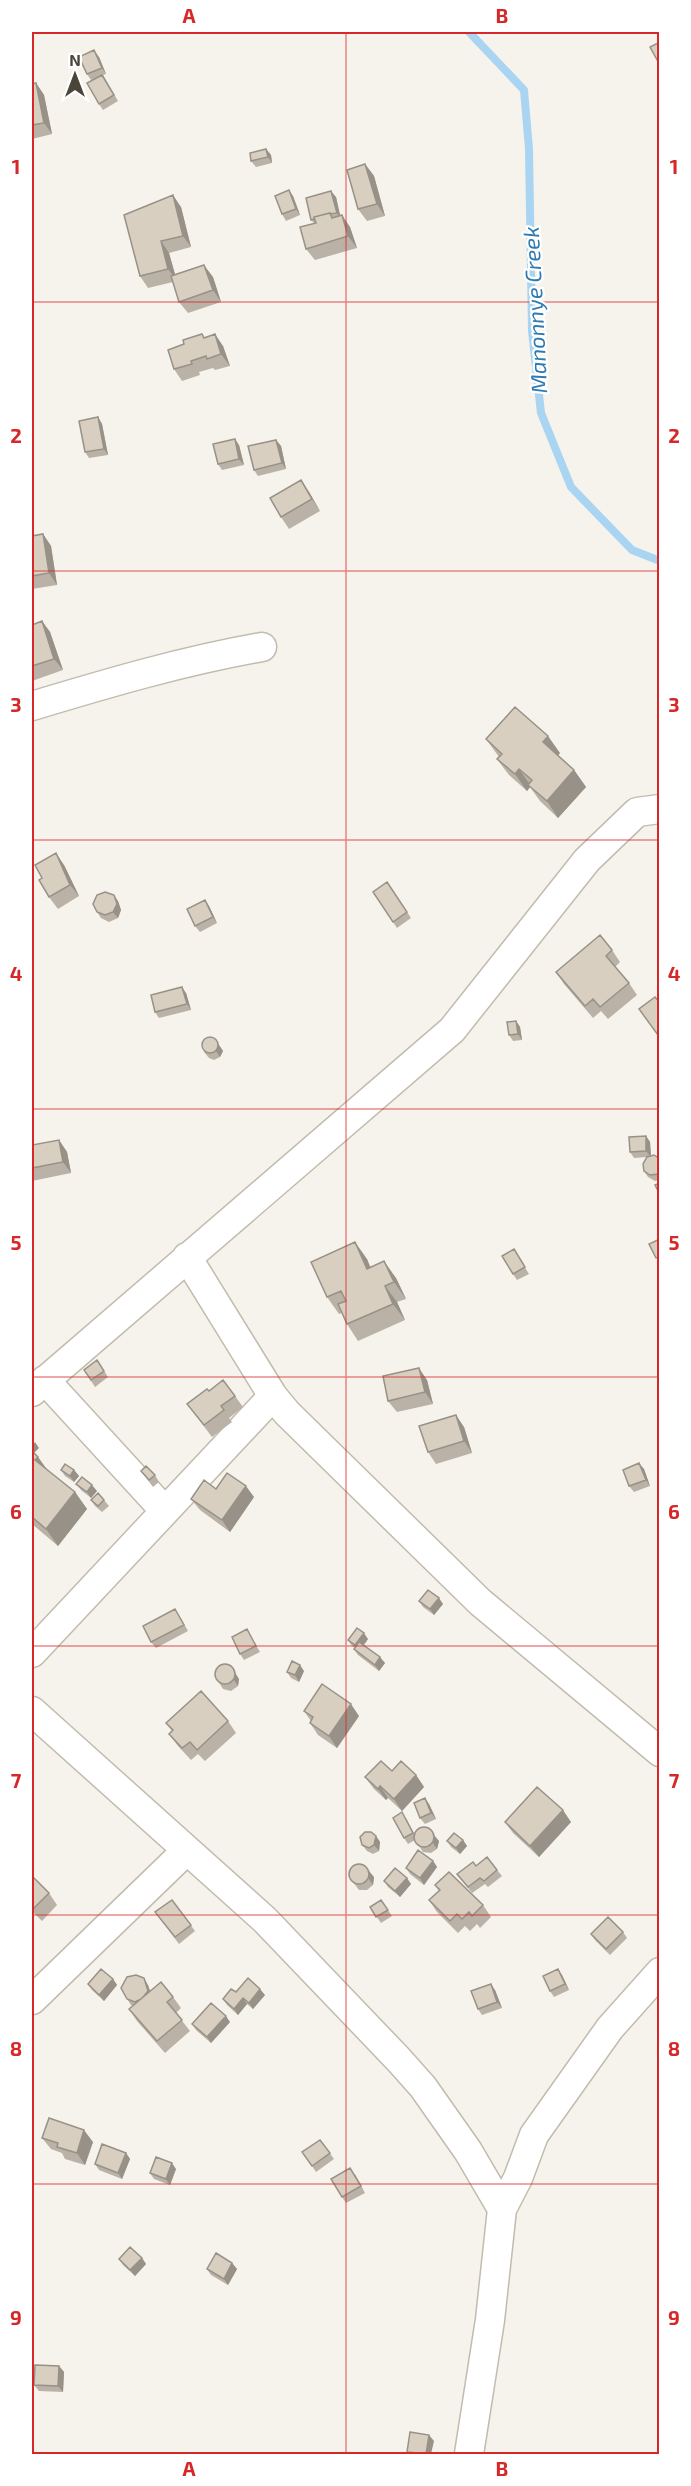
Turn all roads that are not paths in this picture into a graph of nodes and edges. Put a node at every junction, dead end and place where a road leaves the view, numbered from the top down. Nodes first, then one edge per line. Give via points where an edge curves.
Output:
1 (262, 647) dead end
2 (32, 706) edge
3 (660, 809) edge
4 (187, 1257) junction
5 (38, 1386) edge
6 (273, 1396) junction
7 (164, 1510) junction
8 (32, 1653) edge
9 (32, 1710) edge
10 (660, 1752) edge
11 (186, 1851) junction
12 (660, 1972) edge
13 (32, 2000) edge
14 (502, 2209) junction
15 (469, 2454) edge

1 - 2 street via 153,670
3 - 4 street via 637,812 587,860 452,1030
4 - 5 street
4 - 6 street
5 - 7 street
6 - 7 street
6 - 10 street via 480,1602
7 - 8 street
9 - 11 street
11 - 13 street
11 - 14 street via 265,1920 423,2087
12 - 14 street via 610,2028 534,2135
14 - 15 street

